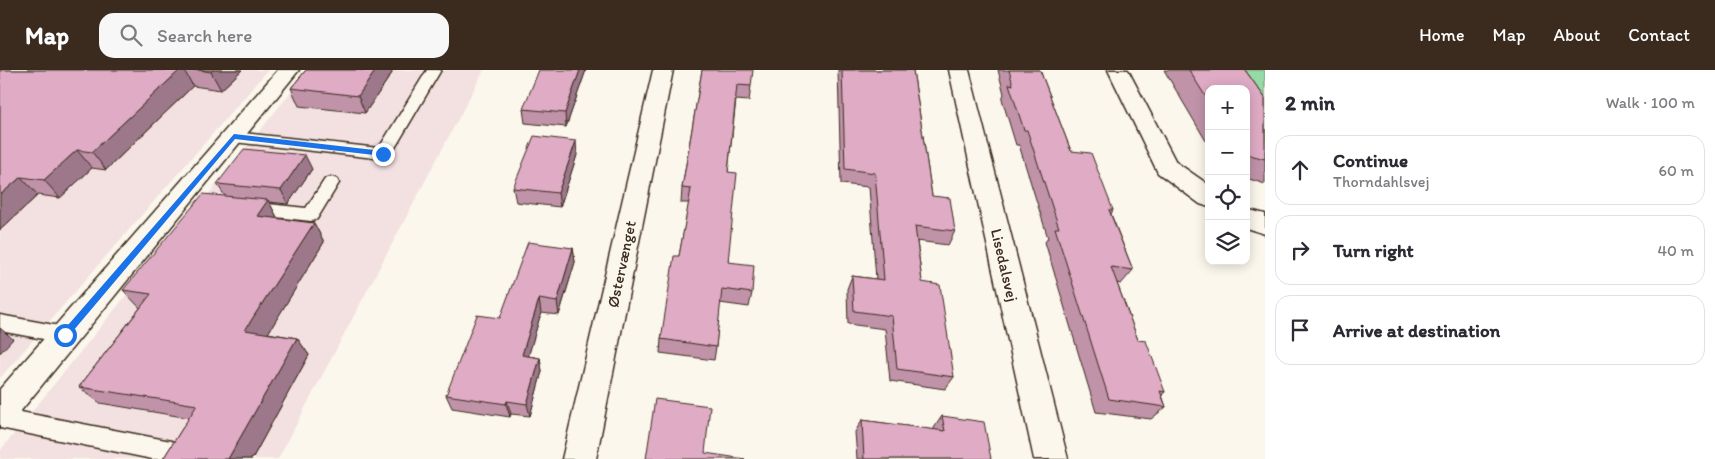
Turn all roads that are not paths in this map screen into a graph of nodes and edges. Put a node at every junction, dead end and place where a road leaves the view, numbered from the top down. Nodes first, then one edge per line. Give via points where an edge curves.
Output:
1 (289, 70) edge
2 (434, 70) edge
3 (663, 70) edge
4 (959, 70) edge
5 (1118, 70) edge
6 (234, 136) junction
7 (331, 183) dead end
8 (1205, 195) edge
9 (235, 207) edge
10 (1250, 219) edge
11 (1265, 224) edge
12 (0, 323) edge
13 (65, 335) junction
14 (0, 413) edge
15 (0, 418) edge
16 (172, 452) edge
17 (578, 459) edge
18 (1051, 459) edge

1 - 6 street
2 - 6 lane via 383,154
3 - 17 street, Østervænget
4 - 18 street, Lisedalsvej
5 - 8 street via 1167,167
6 - 13 street via 187,202
7 - 9 lane via 311,215
10 - 11 street
12 - 13 lane
13 - 14 street
15 - 16 lane

